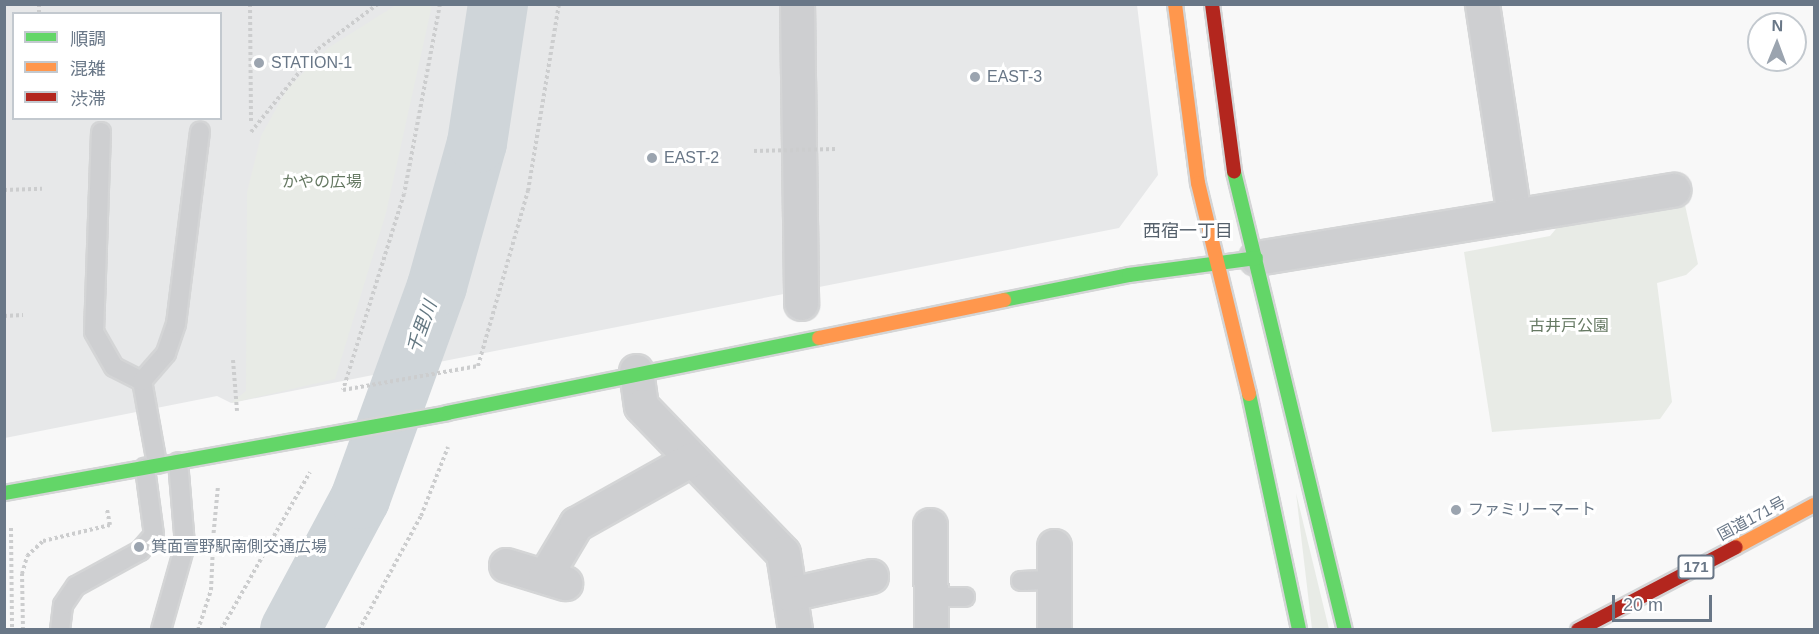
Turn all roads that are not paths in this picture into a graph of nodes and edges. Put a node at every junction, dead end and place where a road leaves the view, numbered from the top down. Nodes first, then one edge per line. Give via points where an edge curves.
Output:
1 (797, 4) edge
2 (1174, 4) edge
3 (1212, 4) edge
4 (1482, 4) edge
5 (200, 130) dead end
6 (101, 132) dead end
7 (1673, 190) dead end
8 (1514, 216) junction
9 (1256, 258) junction
10 (1218, 263) junction
11 (801, 303) dead end
12 (636, 371) junction
13 (142, 381) junction
14 (692, 459) junction
15 (178, 462) junction
16 (151, 466) junction
17 (4, 493) edge
18 (1815, 505) edge
19 (930, 525) dead end
20 (1054, 546) dead end
21 (506, 565) dead end
22 (871, 576) dead end
23 (1054, 580) junction
24 (1021, 581) dead end
25 (790, 594) junction
26 (931, 597) junction
27 (965, 597) dead end
28 (60, 630) edge
29 (161, 630) edge
30 (795, 630) edge
31 (931, 630) edge
32 (1054, 630) edge
33 (1299, 630) edge
34 (1345, 630) edge
35 (1578, 630) edge

1 - 11 street
2 - 10 main road via 1198,183
3 - 9 main road via 1233,167
4 - 8 street
5 - 13 lane via 176,324 166,353
6 - 13 lane via 94,332 114,367
7 - 8 street
8 - 9 street
9 - 10 main road
9 - 34 main road
10 - 12 main road via 1129,275
10 - 33 main road
12 - 14 street via 641,406
12 - 15 main road via 447,413
13 - 16 lane
14 - 21 street via 576,524 556,580
14 - 25 street via 783,553
15 - 16 main road
15 - 29 lane via 185,545
16 - 17 main road
16 - 28 lane via 154,535 140,551 75,586 63,604
18 - 35 main road, 国道171号 / 171
19 - 26 street
20 - 23 street
22 - 25 street
23 - 24 lane
23 - 32 street
25 - 30 street
26 - 27 lane
26 - 31 street

